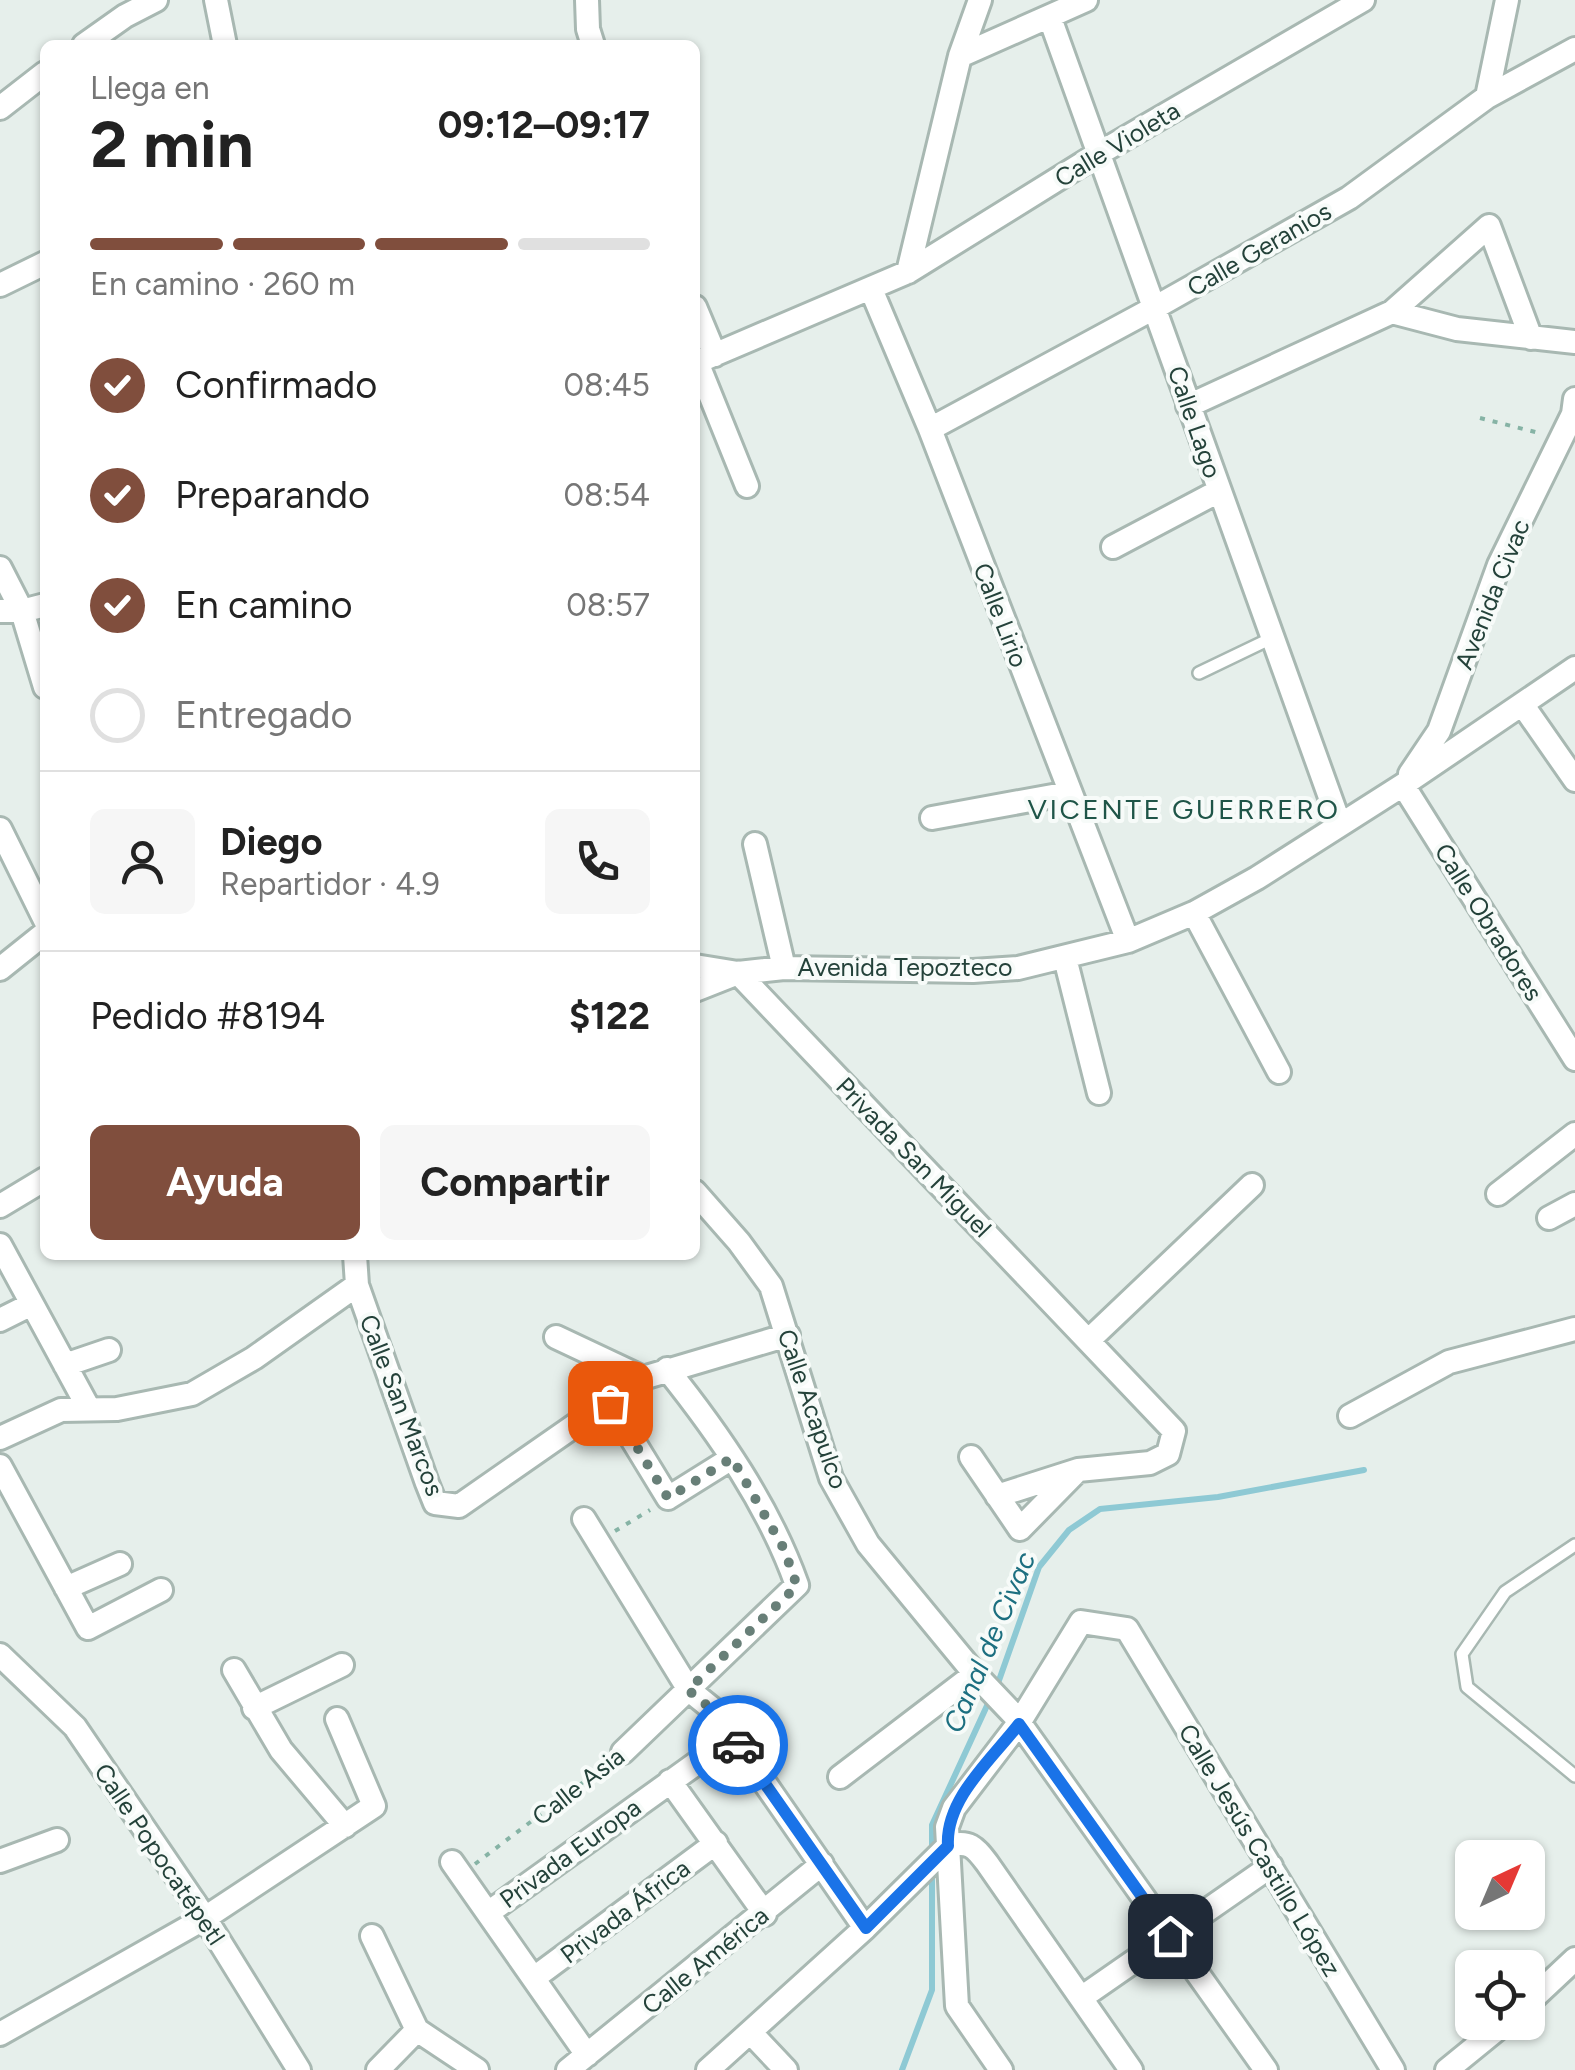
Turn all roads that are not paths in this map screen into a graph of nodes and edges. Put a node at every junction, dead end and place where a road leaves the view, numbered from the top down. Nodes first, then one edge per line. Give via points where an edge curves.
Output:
1 (156, 0) edge
2 (216, 0) edge
3 (588, 0) edge
4 (980, 0) edge
5 (1086, 0) edge
6 (1363, 0) edge
7 (1508, 0) edge
8 (116, 8) edge
9 (1050, 18) junction
10 (88, 40) edge
11 (224, 40) edge
12 (591, 40) edge
13 (1575, 48) edge
14 (960, 56) junction
15 (40, 77) edge
16 (1488, 98) junction
17 (0, 108) edge
18 (1098, 154) junction
19 (40, 265) edge
20 (908, 272) junction
21 (0, 285) edge
22 (872, 289) junction
23 (1156, 307) junction
24 (1392, 312) junction
25 (1532, 338) junction
26 (1575, 342) edge
27 (702, 360) edge
28 (1575, 399) edge
29 (1188, 406) junction
30 (930, 429) junction
31 (747, 486) dead end
32 (1219, 491) junction
33 (1113, 547) dead end
34 (0, 568) edge
35 (40, 606) edge
36 (11, 611) edge
37 (1272, 638) junction
38 (1575, 668) edge
39 (1200, 673) dead end
40 (40, 676) edge
41 (1522, 704) junction
42 (1575, 780) edge
43 (1403, 785) junction
44 (1070, 793) junction
45 (932, 818) dead end
46 (1340, 825) junction
47 (0, 829) edge
48 (755, 844) dead end
49 (40, 910) edge
50 (1194, 913) junction
51 (40, 937) edge
52 (1128, 941) junction
53 (1065, 958) junction
54 (700, 967) edge
55 (784, 968) junction
56 (0, 969) edge
57 (738, 974) junction
58 (700, 988) edge
59 (1575, 1059) edge
60 (1279, 1072) dead end
61 (1099, 1093) dead end
62 (1575, 1134) edge
63 (40, 1182) edge
64 (1252, 1185) dead end
65 (1498, 1194) dead end
66 (700, 1198) edge
67 (1575, 1204) edge
68 (0, 1206) edge
69 (1549, 1218) dead end
70 (0, 1245) edge
71 (355, 1260) edge
72 (357, 1285) junction
73 (32, 1304) junction
74 (0, 1320) edge
75 (1575, 1329) edge
76 (788, 1335) junction
77 (556, 1337) dead end
78 (1089, 1340) junction
79 (108, 1350) dead end
80 (65, 1365) junction
81 (667, 1369) junction
82 (643, 1378) junction
83 (610, 1403) junction
84 (88, 1407) junction
85 (1350, 1416) dead end
86 (0, 1438) edge
87 (971, 1457) dead end
88 (732, 1458) junction
89 (0, 1466) edge
90 (1078, 1470) junction
91 (998, 1496) junction
92 (584, 1520) dead end
93 (1575, 1544) edge
94 (120, 1564) dead end
95 (66, 1588) junction
96 (161, 1590) dead end
97 (0, 1655) edge
98 (342, 1665) dead end
99 (234, 1670) dead end
100 (981, 1680) junction
101 (688, 1690) junction
102 (254, 1708) junction
103 (337, 1718) dead end
104 (1016, 1719) junction
105 (733, 1738) junction
106 (623, 1752) road end
107 (1575, 1776) edge
108 (840, 1777) dead end
109 (661, 1787) junction
110 (345, 1826) junction
111 (57, 1840) dead end
112 (716, 1843) junction
113 (943, 1851) junction
114 (0, 1861) edge
115 (822, 1864) junction
116 (1270, 1866) junction
117 (457, 1869) road end
118 (488, 1913) junction
119 (765, 1914) junction
120 (205, 1918) junction
121 (866, 1928) junction
122 (372, 1936) dead end
123 (1170, 1936) junction
124 (1575, 1959) edge
125 (534, 1978) junction
126 (1545, 1987) edge
127 (1082, 1998) junction
128 (417, 2030) junction
129 (751, 2033) junction
130 (0, 2034) edge
131 (1484, 2040) edge
132 (587, 2055) junction
133 (299, 2070) edge
134 (378, 2070) edge
135 (478, 2070) edge
136 (568, 2070) edge
137 (708, 2070) edge
138 (786, 2070) edge
139 (1001, 2070) edge
140 (1131, 2070) edge
141 (1266, 2070) edge
142 (1393, 2070) edge
143 (1446, 2070) edge

1 - 8 street
2 - 11 street
3 - 12 street
4 - 14 street
5 - 9 street
6 - 18 street, Calle Violeta
7 - 16 street
8 - 10 street
9 - 14 street
9 - 18 street, Calle Lago
13 - 16 street, Calle Geranios
14 - 20 street
15 - 17 street
16 - 23 street, Calle Geranios via 1349,198
18 - 20 street, Calle Violeta
18 - 23 street, Calle Lago
19 - 21 street
20 - 22 street, Calle Violeta
22 - 27 street, Calle Violeta
22 - 30 street, Calle Lirio
23 - 29 street, Calle Lago
23 - 30 street, Calle Geranios
24 - 25 street
24 - 25 street via 1489,226
24 - 29 street
25 - 26 street
27 - 31 street
28 - 43 street, Avenida Civac via 1499,564 1439,731
29 - 32 street, Calle Lago
30 - 44 street, Calle Lirio
32 - 33 street
32 - 37 street, Calle Lago
34 - 36 street
35 - 36 street
36 - 40 street
37 - 39 lane
37 - 46 street, Calle Lago
38 - 41 street, Avenida Tepozteco
41 - 42 street
41 - 43 street, Avenida Tepozteco
43 - 46 street, Avenida Tepozteco
43 - 59 street, Calle Obradores
44 - 45 street
44 - 52 street, Calle Lirio
46 - 50 street, Avenida Tepozteco
47 - 49 street
48 - 55 street
50 - 52 street, Avenida Tepozteco
50 - 60 street
51 - 56 street
52 - 53 street, Avenida Tepozteco
53 - 55 street, Avenida Tepozteco via 973,971
53 - 61 street
54 - 57 street, Avenida Tepozteco
55 - 57 street, Avenida Tepozteco
57 - 58 street
57 - 78 street, Privada San Miguel
62 - 65 street
63 - 68 street
64 - 78 street
66 - 76 street, Calle Acapulco via 770,1286
67 - 69 street
70 - 73 street
71 - 72 street
72 - 83 street, Calle San Marcos via 434,1503 459,1506
72 - 84 street via 192,1394 116,1409
73 - 74 street
73 - 80 street
75 - 85 street via 1449,1362
76 - 81 street, Calle San Marcos
76 - 100 street, Calle Acapulco via 831,1478 868,1544
77 - 82 street
78 - 90 street, Privada San Miguel via 1174,1431 1168,1454 1150,1463
79 - 80 street
80 - 84 street
81 - 82 street, Calle San Marcos
81 - 88 street
82 - 83 street, Calle San Marcos
83 - 88 street via 668,1498
84 - 86 street via 61,1410
87 - 91 street
88 - 101 street, Calle Asia via 784,1549 797,1586
89 - 95 street
90 - 91 street
90 - 91 street via 1020,1529
92 - 101 street
93 - 107 lane via 1505,1592 1462,1654 1467,1686
94 - 95 street
95 - 96 street via 88,1628
97 - 120 street, Calle Popocatépetl via 75,1727
98 - 102 street
99 - 102 street
100 - 104 street, Calle Acapulco
100 - 108 street
101 - 105 street
101 - 106 street, Calle Asia
102 - 110 street
103 - 110 street via 374,1806
104 - 113 street via 954,1808
104 - 116 street, Calle Jesús Castillo López via 1081,1622 1126,1630
104 - 123 street, Calle Acapulco
105 - 109 street, Privada Europa
105 - 115 street
109 - 112 street
109 - 118 street, Privada Europa
110 - 120 street
111 - 114 street
112 - 119 street
112 - 125 street, Privada África
113 - 121 street
113 - 127 street via 962,1842 974,1846
113 - 139 street via 956,2006
115 - 119 street, Calle América
115 - 121 street
116 - 123 street
116 - 142 street, Calle Jesús Castillo López
117 - 118 street
118 - 125 street
119 - 132 street, Calle América
120 - 130 street
120 - 133 street, Calle Popocatépetl
121 - 129 street
122 - 128 street
123 - 127 street
123 - 141 street, Calle Acapulco
124 - 126 street
125 - 132 street
127 - 140 street
128 - 134 street
128 - 135 street
129 - 137 street
129 - 138 street
131 - 143 street
132 - 136 street, Calle América

